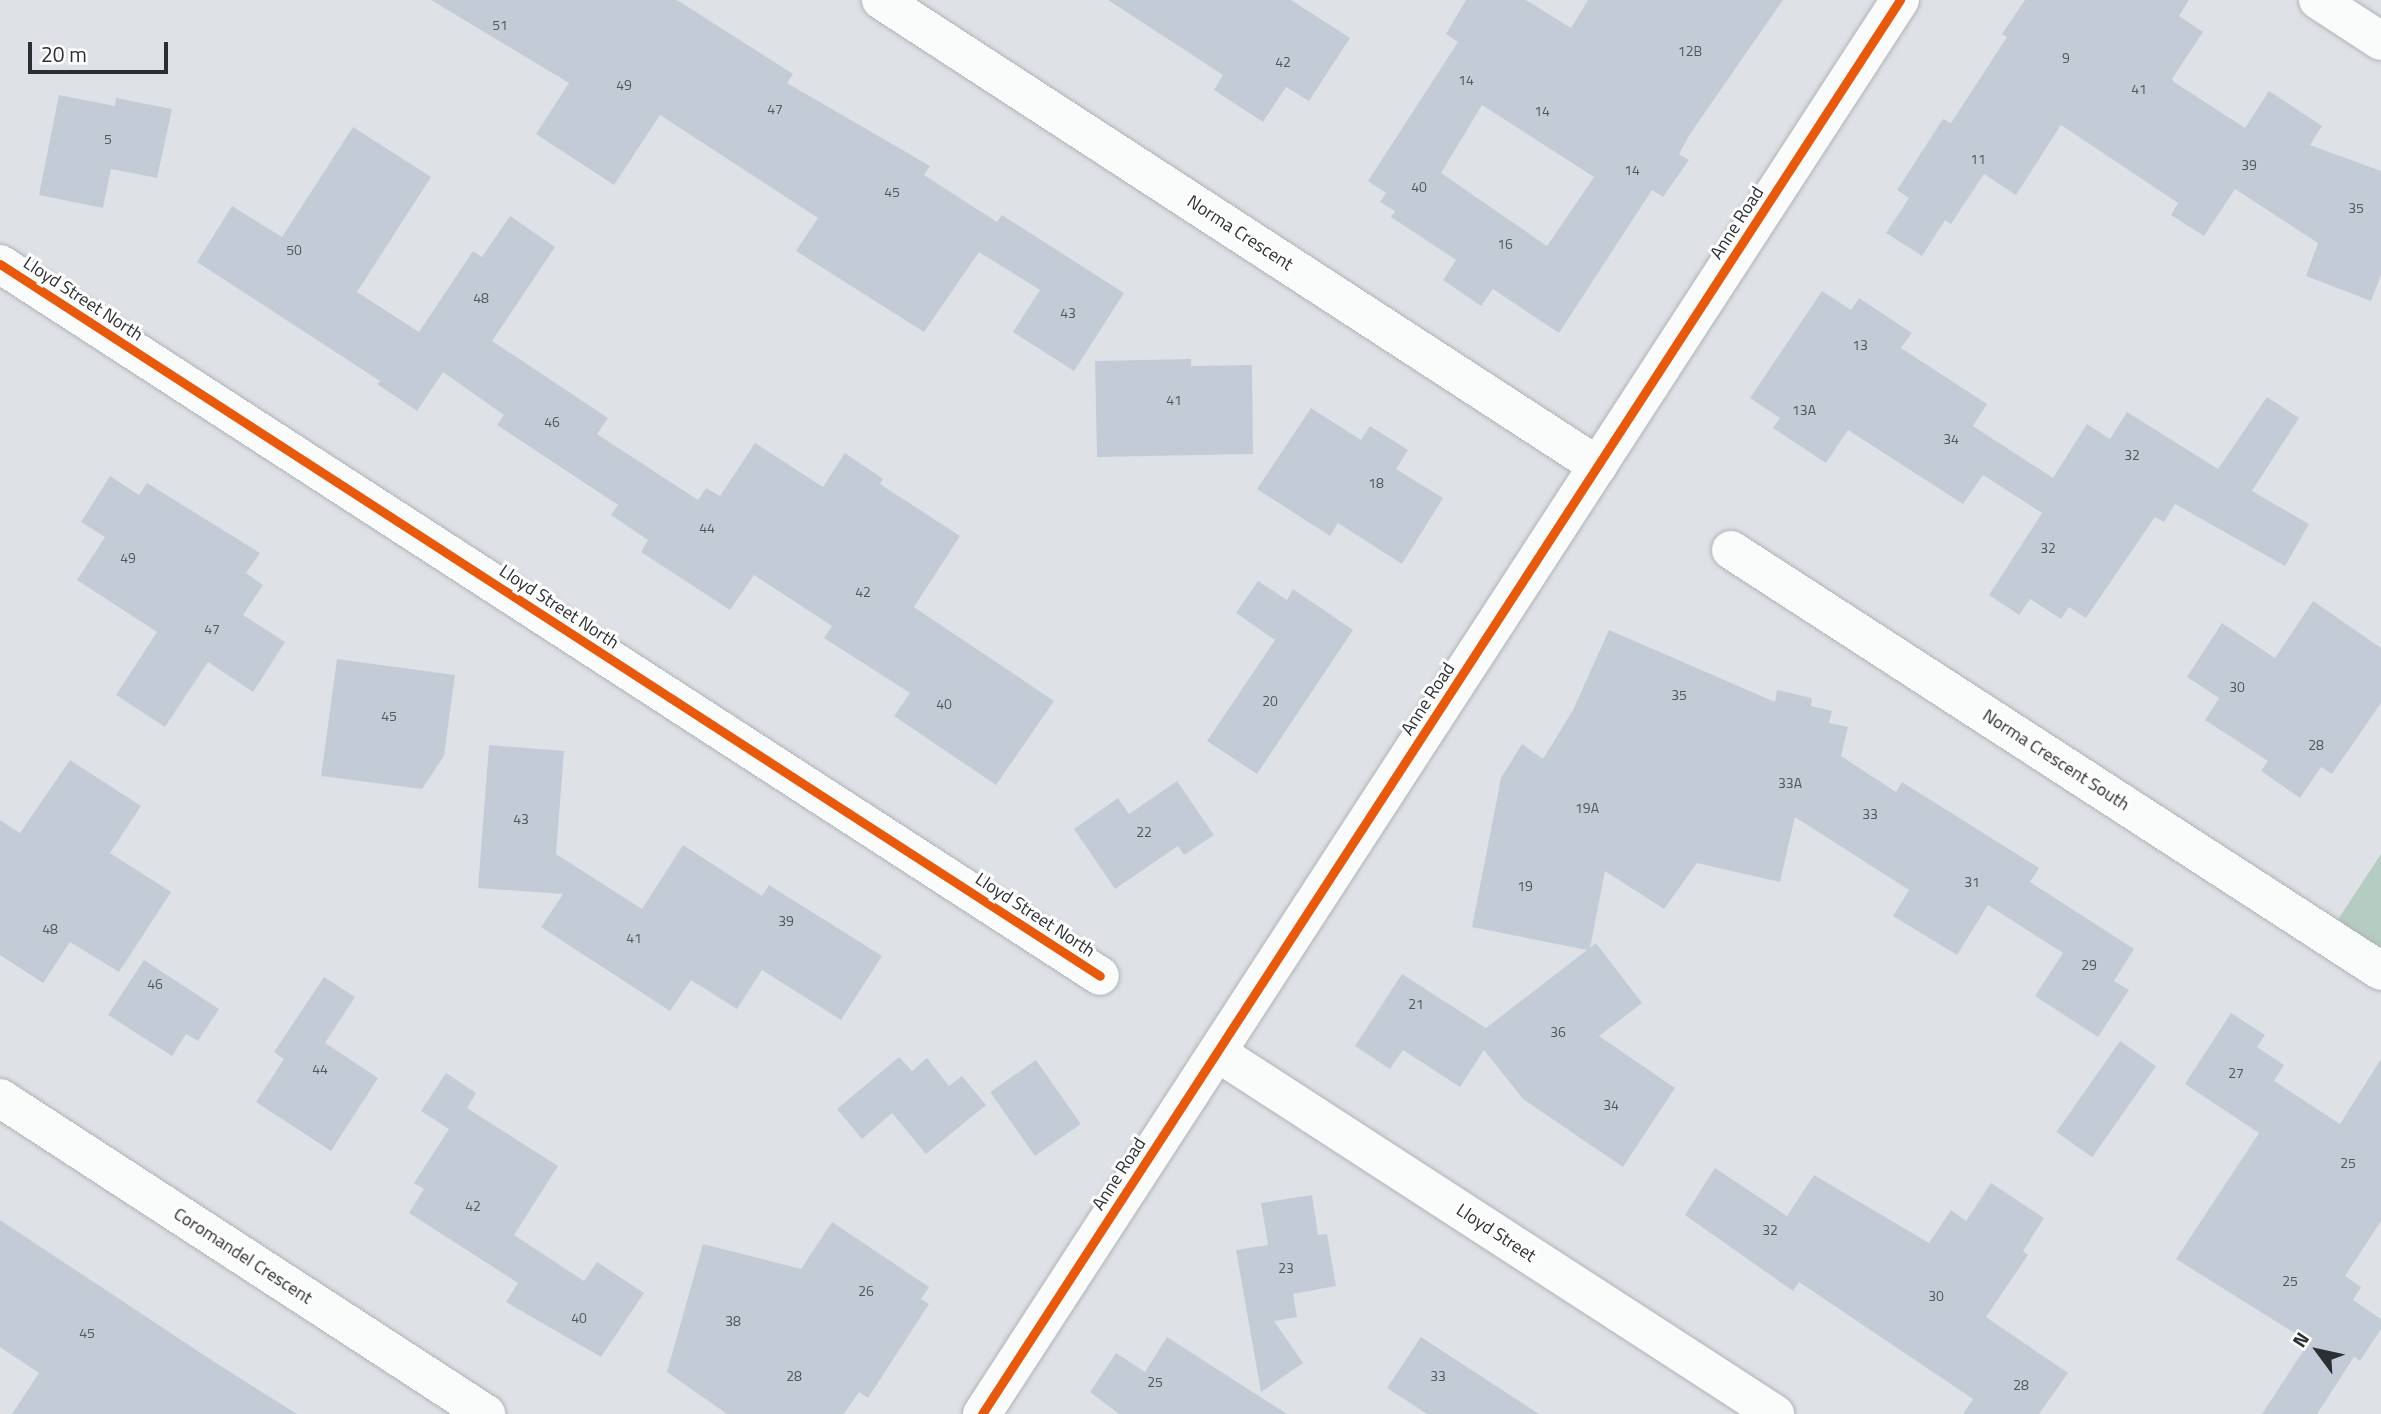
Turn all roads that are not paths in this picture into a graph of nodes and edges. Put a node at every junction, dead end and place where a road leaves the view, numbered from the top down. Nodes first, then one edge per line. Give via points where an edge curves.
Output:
1 (881, 0) edge
2 (1900, 0) edge
3 (2318, 0) edge
4 (2381, 41) edge
5 (0, 264) edge
6 (1598, 466) junction
7 (1731, 550) dead end
8 (2381, 971) edge
9 (1100, 976) dead end
10 (1218, 1052) junction
11 (0, 1098) edge
12 (486, 1414) edge
13 (982, 1414) edge
14 (1774, 1414) edge

1 - 6 street, Norma Crescent
2 - 6 street, Anne Road
3 - 4 street
5 - 9 street, Lloyd Street North
6 - 10 street, Anne Road
7 - 8 street, Norma Crescent South
10 - 13 street, Anne Road
10 - 14 street, Lloyd Street
11 - 12 street, Coromandel Crescent

